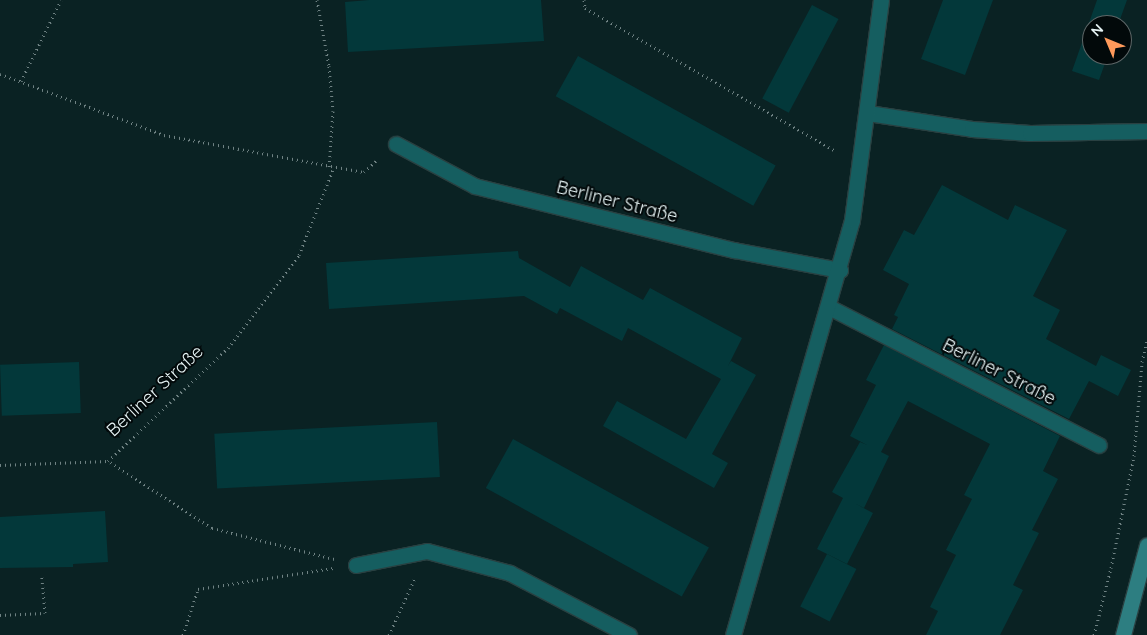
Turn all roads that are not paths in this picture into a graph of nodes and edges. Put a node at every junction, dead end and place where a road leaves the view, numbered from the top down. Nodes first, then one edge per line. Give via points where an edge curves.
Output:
1 (881, 0) edge
2 (868, 113) junction
3 (1147, 131) edge
4 (396, 144) road end
5 (840, 270) junction
6 (829, 307) junction
7 (1099, 445) dead end
8 (1147, 545) edge
9 (356, 565) road end
10 (629, 635) edge
11 (733, 635) edge
12 (1123, 635) edge

1 - 2 street
2 - 3 street via 972,129 1030,133
2 - 5 street
4 - 5 street, Berliner Straße via 475,186 734,250
5 - 6 street
6 - 7 street, Berliner Straße
6 - 11 street
8 - 12 street
9 - 10 street via 427,550 510,573

